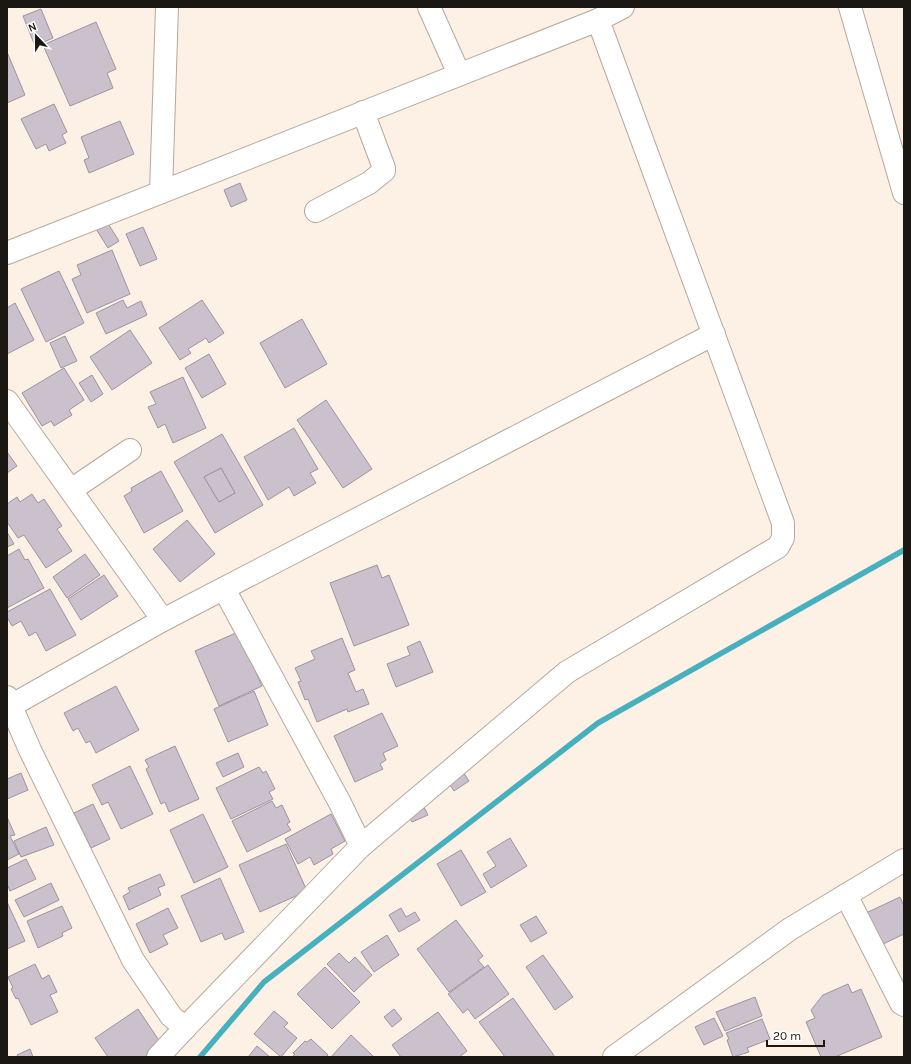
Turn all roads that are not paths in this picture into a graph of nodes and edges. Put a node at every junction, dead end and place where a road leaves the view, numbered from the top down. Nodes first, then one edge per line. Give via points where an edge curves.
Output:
1 (167, 7) edge
2 (429, 7) edge
3 (623, 7) edge
4 (850, 7) edge
5 (598, 20) junction
6 (460, 74) junction
7 (362, 112) junction
8 (161, 192) junction
9 (904, 193) edge
10 (316, 211) dead end
11 (7, 253) edge
12 (714, 334) junction
13 (7, 401) edge
14 (130, 450) dead end
15 (71, 490) junction
16 (224, 589) junction
17 (163, 620) junction
18 (8, 704) edge
19 (361, 846) junction
20 (904, 860) edge
21 (846, 895) junction
22 (904, 1005) edge
23 (184, 1028) junction
24 (158, 1057) edge
25 (614, 1057) edge

1 - 8 street
2 - 6 street
3 - 5 street
4 - 9 street
5 - 6 street
5 - 12 street
6 - 7 street
7 - 8 street
7 - 10 street via 384,171 370,183
8 - 11 street
12 - 16 street
12 - 19 street via 783,523 783,538 778,547 567,672
13 - 15 street
14 - 15 street
15 - 17 street
16 - 17 street
16 - 19 street
17 - 18 street
18 - 23 street via 133,960 170,1016
19 - 23 street
20 - 21 street
21 - 22 street
21 - 25 street via 790,929
23 - 24 street

